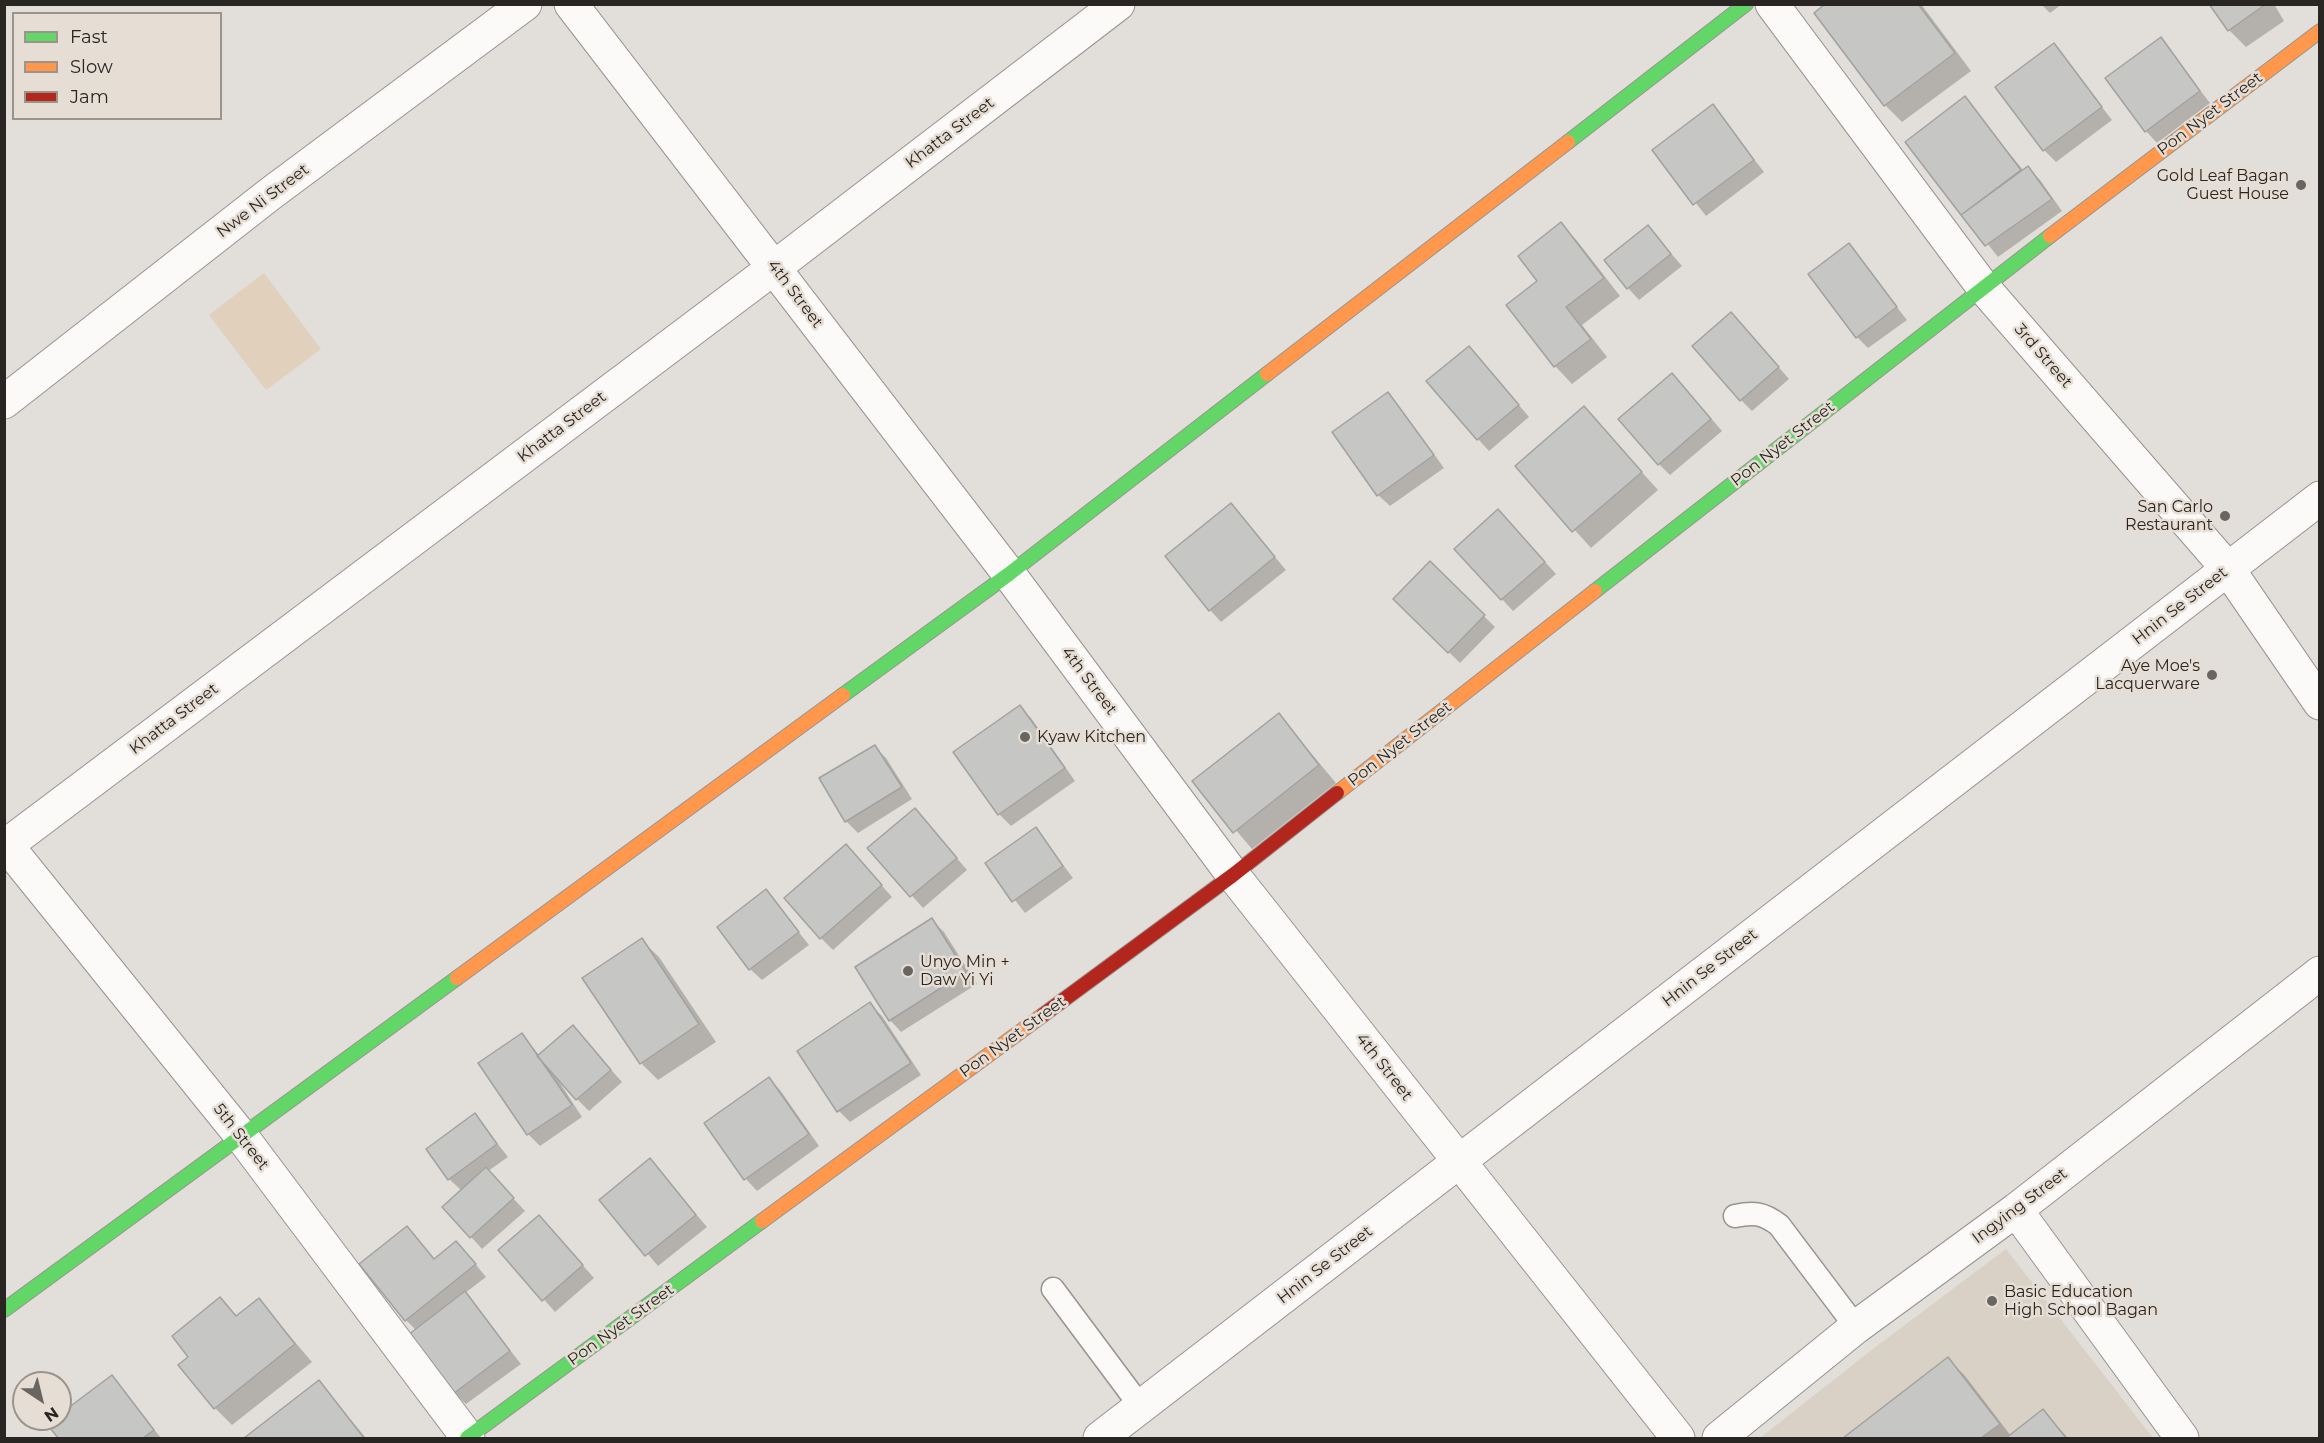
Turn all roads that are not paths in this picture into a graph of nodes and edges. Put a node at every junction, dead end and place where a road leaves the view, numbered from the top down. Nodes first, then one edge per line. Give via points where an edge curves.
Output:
1 (525, 4) edge
2 (571, 4) edge
3 (1118, 4) edge
4 (1746, 4) edge
5 (1772, 4) edge
6 (2319, 31) edge
7 (775, 267) junction
8 (1983, 287) junction
9 (4, 402) edge
10 (2319, 498) edge
11 (2228, 569) junction
12 (1009, 574) junction
13 (2319, 703) edge
14 (5, 845) edge
15 (1233, 875) junction
16 (2319, 973) edge
17 (242, 1137) junction
18 (1458, 1162) junction
19 (2016, 1210) junction
20 (1735, 1216) dead end
21 (1053, 1290) dead end
22 (4, 1310) edge
23 (1856, 1326) junction
24 (1141, 1407) junction
25 (468, 1438) edge
26 (1100, 1438) edge
27 (1678, 1438) edge
28 (1719, 1438) edge
29 (2182, 1438) edge

1 - 9 street, Nwe Ni Street via 270,194
2 - 7 street, 4th Street
3 - 7 street, Khatta Street
4 - 12 street
5 - 8 street, 3rd Street
6 - 8 street, Pon Nyet Street
7 - 12 street, 4th Street
7 - 14 street, Khatta Street
8 - 11 street, 3rd Street
8 - 15 street, Pon Nyet Street
10 - 11 street, Hnin Se Street
11 - 13 street, 3rd Street
11 - 18 street, Hnin Se Street
12 - 15 street, 4th Street
12 - 17 street
14 - 17 street, 5th Street
15 - 18 street, 4th Street
15 - 25 street, Pon Nyet Street
16 - 19 street, Ingying Street
17 - 22 street
17 - 25 street, 5th Street
18 - 24 street, Hnin Se Street
18 - 27 street, 4th Street
19 - 23 street, Ingying Street
19 - 29 street
20 - 23 lane via 1753,1212 1779,1225
21 - 24 lane
23 - 28 street, Ingying Street
24 - 26 street, Hnin Se Street

